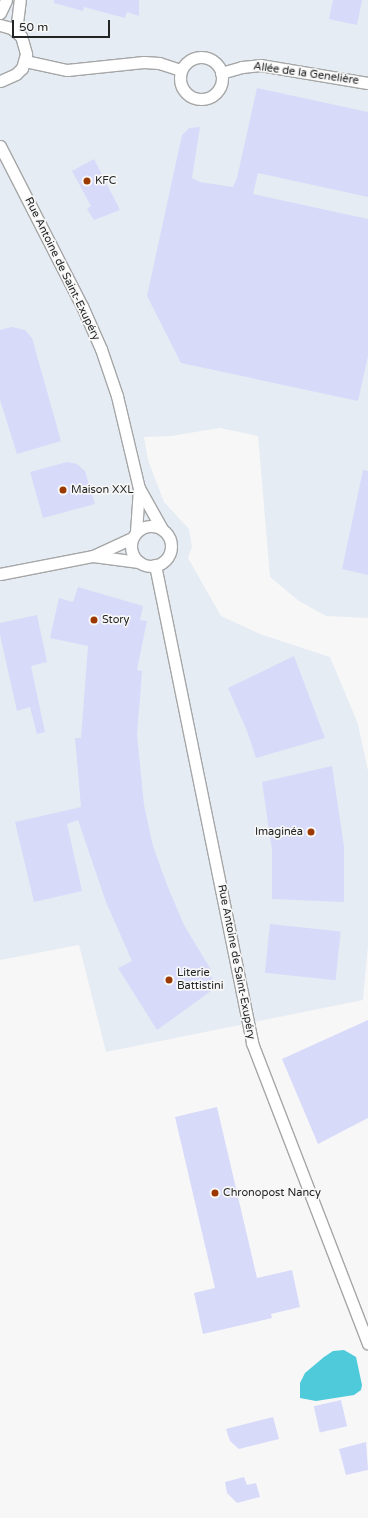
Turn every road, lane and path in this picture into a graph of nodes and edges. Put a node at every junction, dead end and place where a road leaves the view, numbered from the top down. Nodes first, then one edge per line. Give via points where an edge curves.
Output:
1 (6, 0) edge
2 (20, 0) edge
3 (0, 13) edge
4 (0, 25) edge
5 (16, 31) junction
6 (25, 61) junction
7 (181, 70) junction
8 (221, 73) junction
9 (0, 81) edge
10 (368, 83) edge
11 (0, 146) edge
12 (139, 488) junction
13 (162, 529) junction
14 (134, 535) junction
15 (93, 556) junction
16 (139, 562) junction
17 (155, 565) junction
18 (0, 574) edge
19 (368, 1343) edge

1 - 3 street
2 - 5 street
4 - 5 street
5 - 6 street via 24,42
6 - 7 street via 67,70 144,62 159,63
6 - 9 street via 16,74
7 - 8 street via 194,58 206,58 216,63
7 - 8 street via 183,90 190,97 201,100 212,96 219,89
8 - 10 street, Allée de la Genelière via 260,65
11 - 12 street, Rue Antoine de Saint-Exupéry via 82,306 101,349 117,396
12 - 13 street, Rue Antoine de Saint-Exupéry
12 - 14 street, Rue Antoine de Saint-Exupéry
13 - 14 street via 149,526
13 - 17 street via 169,537 170,549 164,560
14 - 15 street
14 - 16 street via 132,552
15 - 16 street
15 - 18 street
16 - 17 street
17 - 19 street, Rue Antoine de Saint-Exupéry via 252,1043

